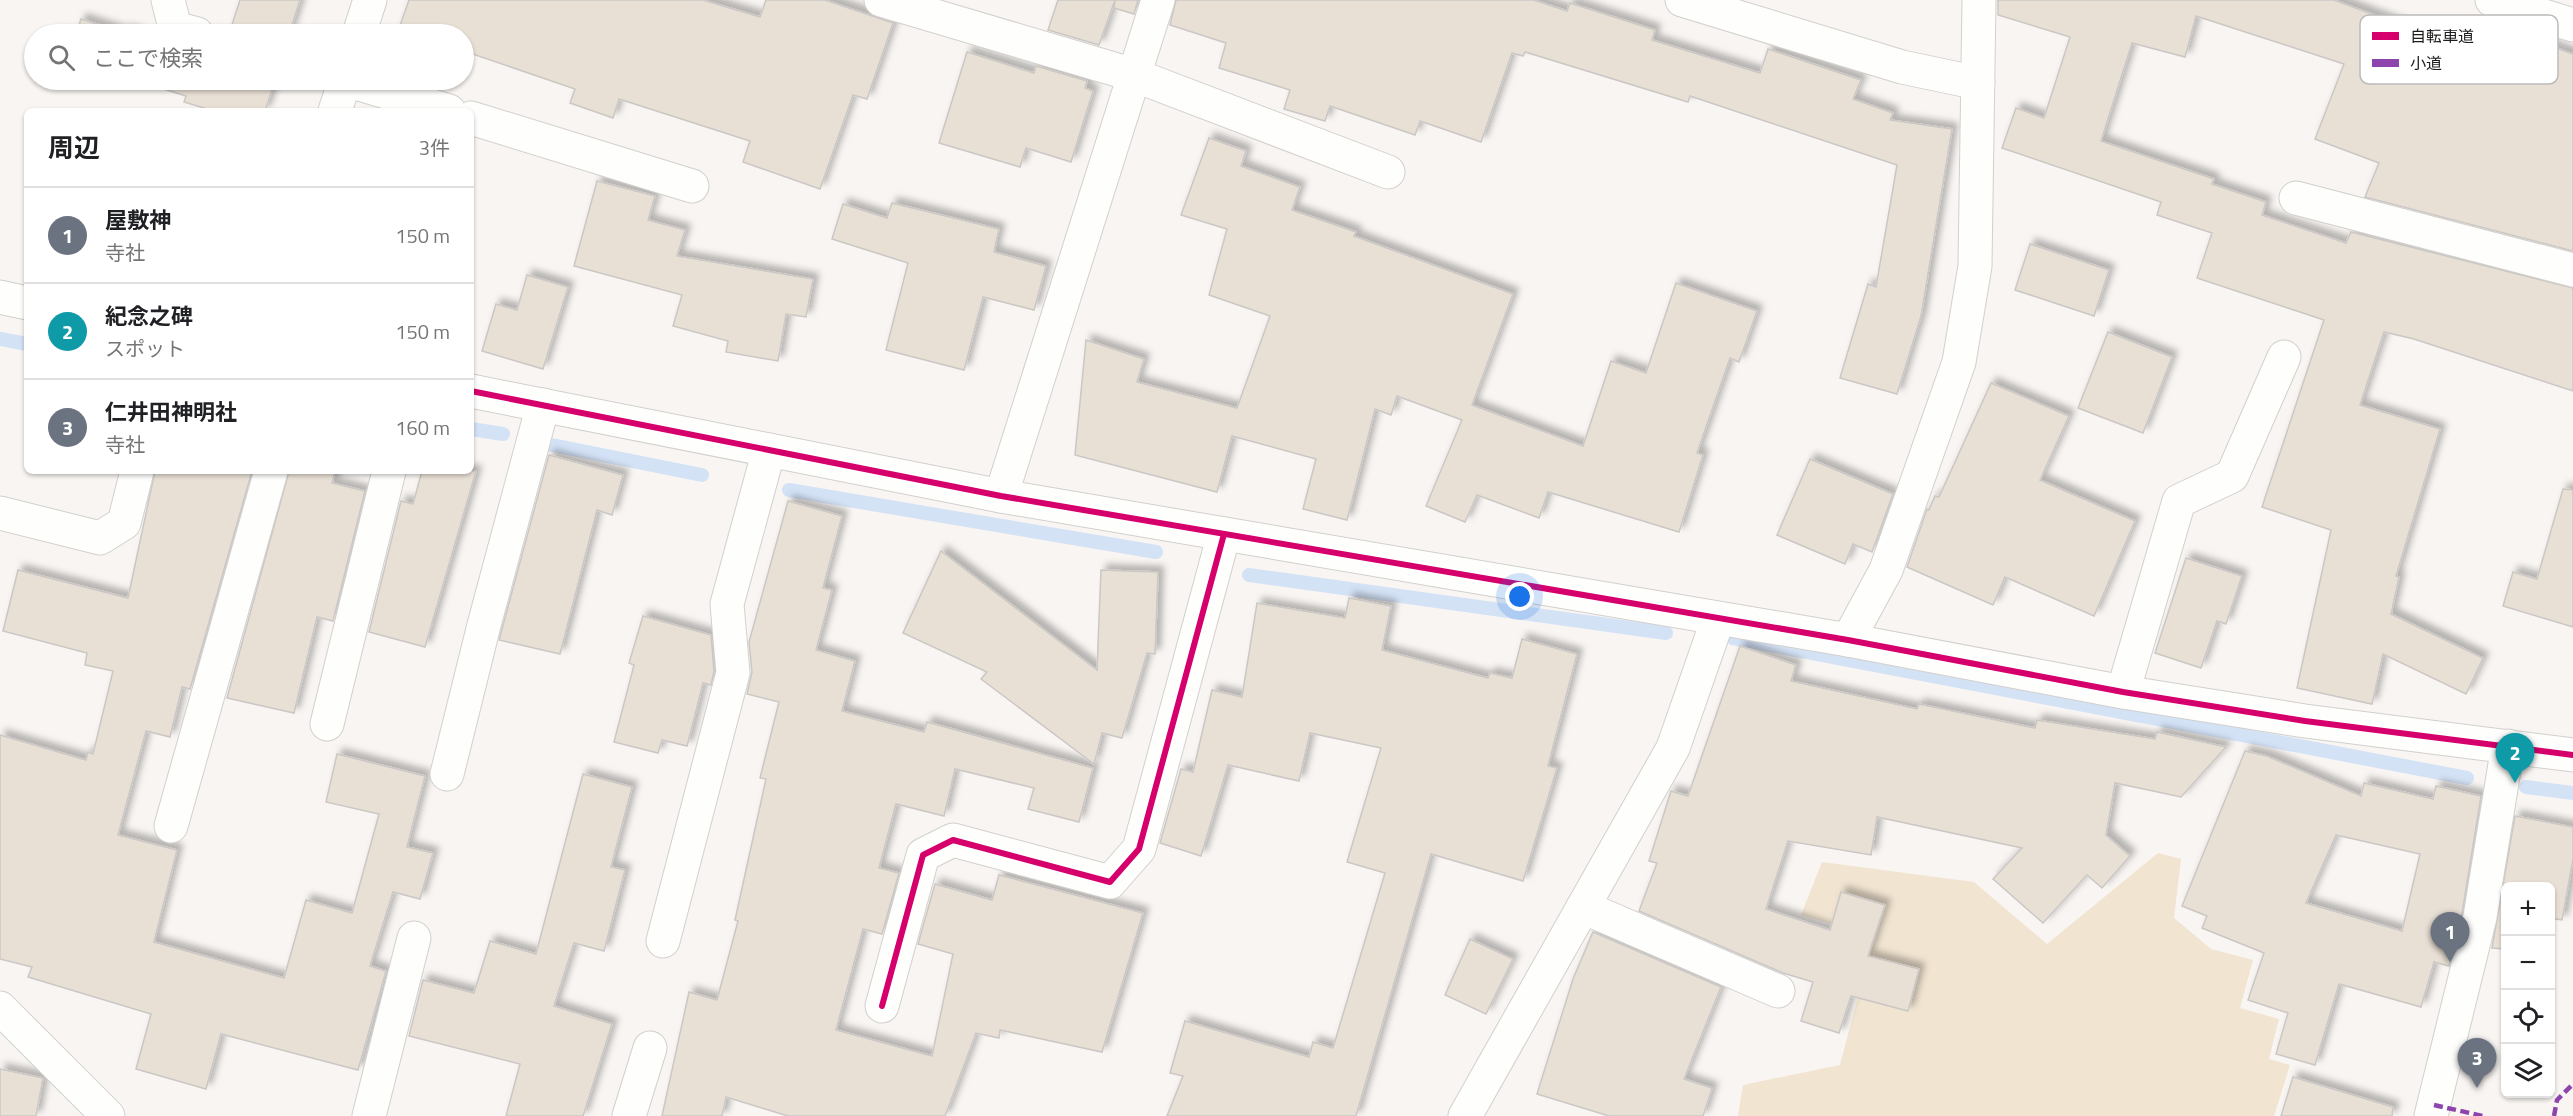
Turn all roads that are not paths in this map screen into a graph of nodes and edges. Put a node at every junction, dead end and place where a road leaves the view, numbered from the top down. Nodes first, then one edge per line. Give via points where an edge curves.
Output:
1 (168, 0) edge
2 (370, 0) edge
3 (881, 0) edge
4 (1158, 0) edge
5 (1682, 0) edge
6 (1979, 0) edge
7 (2492, 0) edge
8 (2541, 15) edge
9 (2558, 20) edge
10 (174, 24) edge
11 (362, 24) edge
12 (2573, 25) edge
13 (1134, 75) junction
14 (1978, 83) junction
15 (342, 90) edge
16 (379, 90) edge
17 (336, 108) edge
18 (438, 108) edge
19 (474, 119) edge
20 (1388, 172) dead end
21 (692, 186) dead end
22 (2296, 198) dead end
23 (2573, 270) edge
24 (0, 297) edge
25 (24, 302) edge
26 (2284, 357) dead end
27 (474, 392) edge
28 (543, 405) junction
29 (769, 450) junction
30 (136, 474) edge
31 (270, 474) edge
32 (388, 474) edge
33 (1001, 496) junction
34 (0, 513) edge
35 (1224, 534) junction
36 (1718, 619) junction
37 (1848, 640) junction
38 (2123, 692) junction
39 (327, 724) dead end
40 (2508, 746) junction
41 (2573, 755) edge
42 (447, 774) dead end
43 (171, 826) dead end
44 (1583, 906) junction
45 (414, 938) dead end
46 (663, 941) dead end
47 (1778, 991) dead end
48 (882, 1006) dead end
49 (0, 1008) edge
50 (650, 1048) dead end
51 (108, 1116) edge
52 (369, 1116) edge
53 (629, 1116) edge
54 (1465, 1116) edge
55 (2431, 1116) edge

1 - 10 street
2 - 11 street
3 - 13 street
4 - 13 street
5 - 14 street via 1902,67
6 - 14 street
7 - 8 street
9 - 12 street
13 - 20 street
13 - 33 street
14 - 37 street via 1975,266 1959,362 1886,570
15 - 17 street
16 - 18 street
19 - 21 street
22 - 23 street
24 - 25 street
26 - 38 street via 2232,476 2179,501
27 - 28 street
28 - 29 street
28 - 42 street
29 - 33 street
29 - 46 street via 727,604 733,673
30 - 34 street via 124,523 100,538
31 - 43 street
32 - 39 street
33 - 35 street
35 - 36 street
35 - 48 street via 1139,849 1110,882 953,840 923,855
36 - 37 street
36 - 44 street via 1673,748
37 - 38 street
38 - 40 street via 2305,721
40 - 41 street
40 - 55 street via 2480,917
44 - 47 street
44 - 54 street
45 - 52 street
49 - 51 street
50 - 53 street

